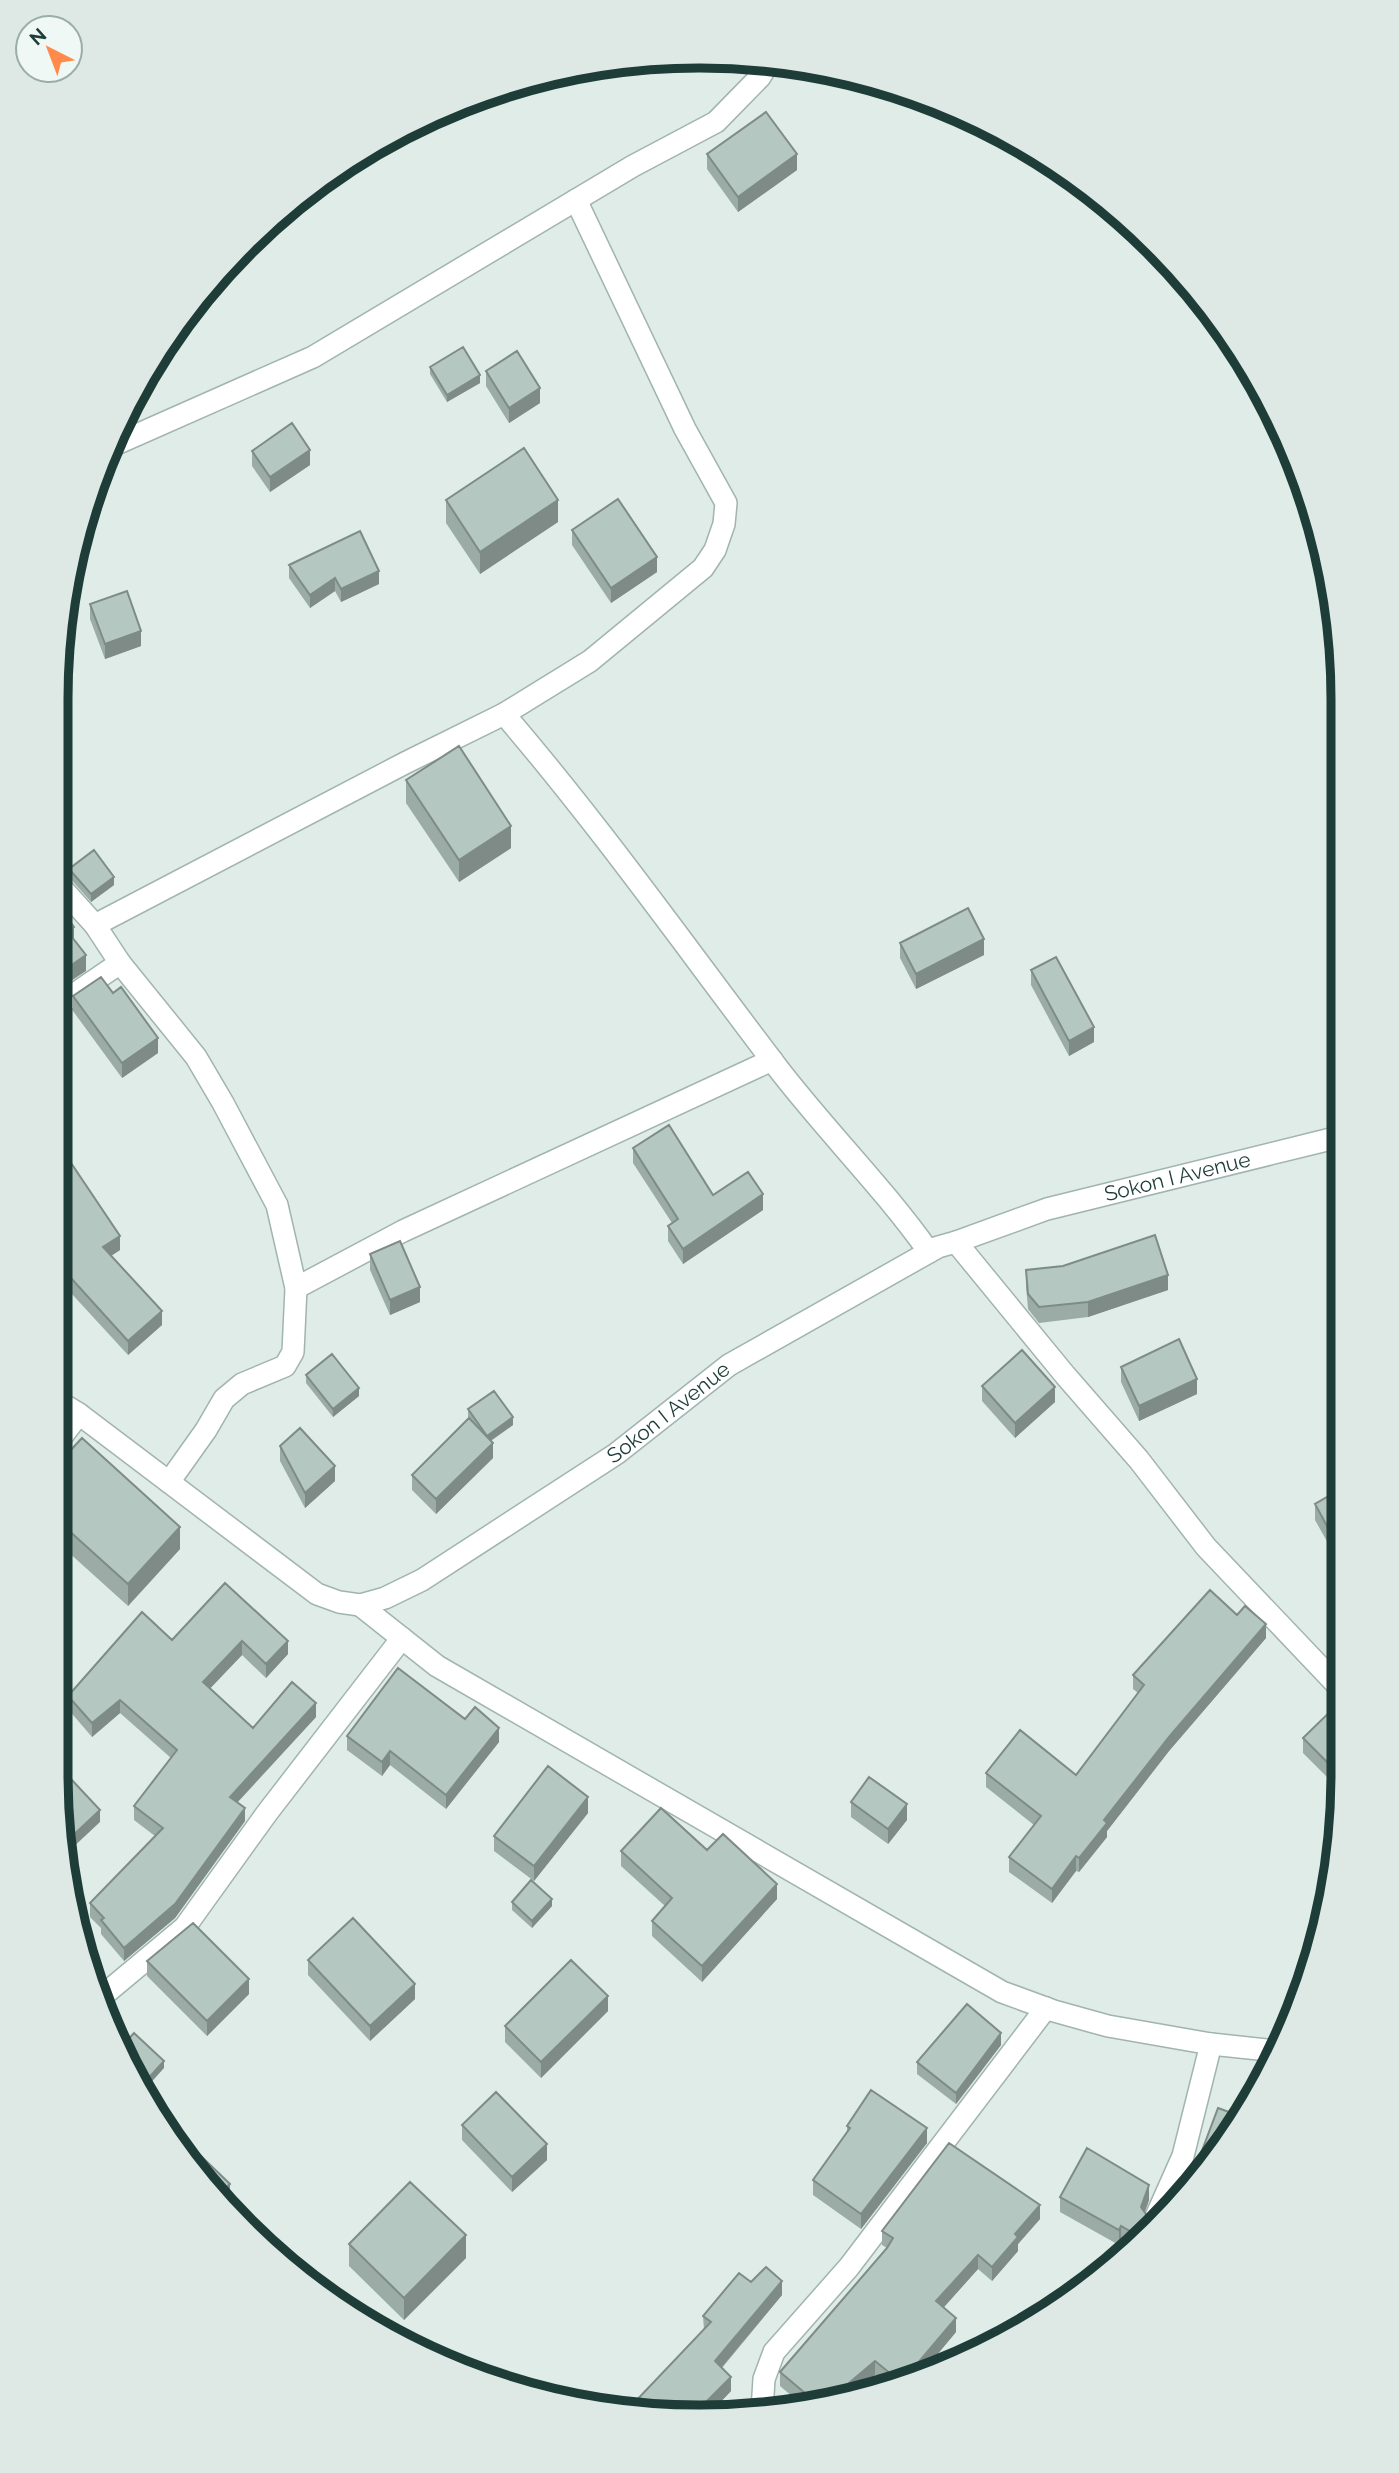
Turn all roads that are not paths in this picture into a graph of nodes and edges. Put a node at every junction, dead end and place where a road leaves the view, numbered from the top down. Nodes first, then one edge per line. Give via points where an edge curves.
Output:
1 (763, 72) edge
2 (576, 200) junction
3 (124, 441) edge
4 (505, 713) junction
5 (68, 895) edge
6 (95, 925) junction
7 (120, 963) junction
8 (68, 998) edge
9 (772, 1059) junction
10 (1331, 1140) edge
11 (956, 1242) junction
12 (929, 1252) junction
13 (296, 1288) junction
14 (68, 1407) edge
15 (79, 1414) junction
16 (68, 1428) edge
17 (169, 1482) junction
18 (360, 1605) junction
19 (402, 1638) junction
20 (1331, 1678) edge
21 (108, 1992) edge
22 (1046, 2008) junction
23 (1211, 2044) junction
24 (1267, 2050) edge
25 (1162, 2203) edge
26 (763, 2401) edge

1 - 2 street via 716,122
2 - 3 street via 313,357
2 - 4 street via 685,429 726,503 724,524 703,568 590,661
4 - 6 street
4 - 9 street
5 - 6 street
6 - 7 street
7 - 8 street
7 - 13 street via 196,1057 223,1102 277,1205
9 - 12 street
9 - 13 street via 403,1231
10 - 11 street, Sokon I Avenue via 1047,1209
11 - 12 street, Sokon I Avenue
11 - 20 street via 1206,1547
12 - 18 street, Sokon I Avenue via 729,1365 616,1454 422,1580
13 - 17 street via 293,1352 285,1366 243,1384 224,1399
14 - 15 street
15 - 16 street
15 - 17 street
17 - 18 street via 317,1594
18 - 19 street
19 - 21 street via 185,1927
19 - 22 street via 438,1666 1002,1992
22 - 23 street via 1108,2026
22 - 26 street via 849,2267 774,2352 764,2379
23 - 24 street
23 - 25 street via 1183,2156

